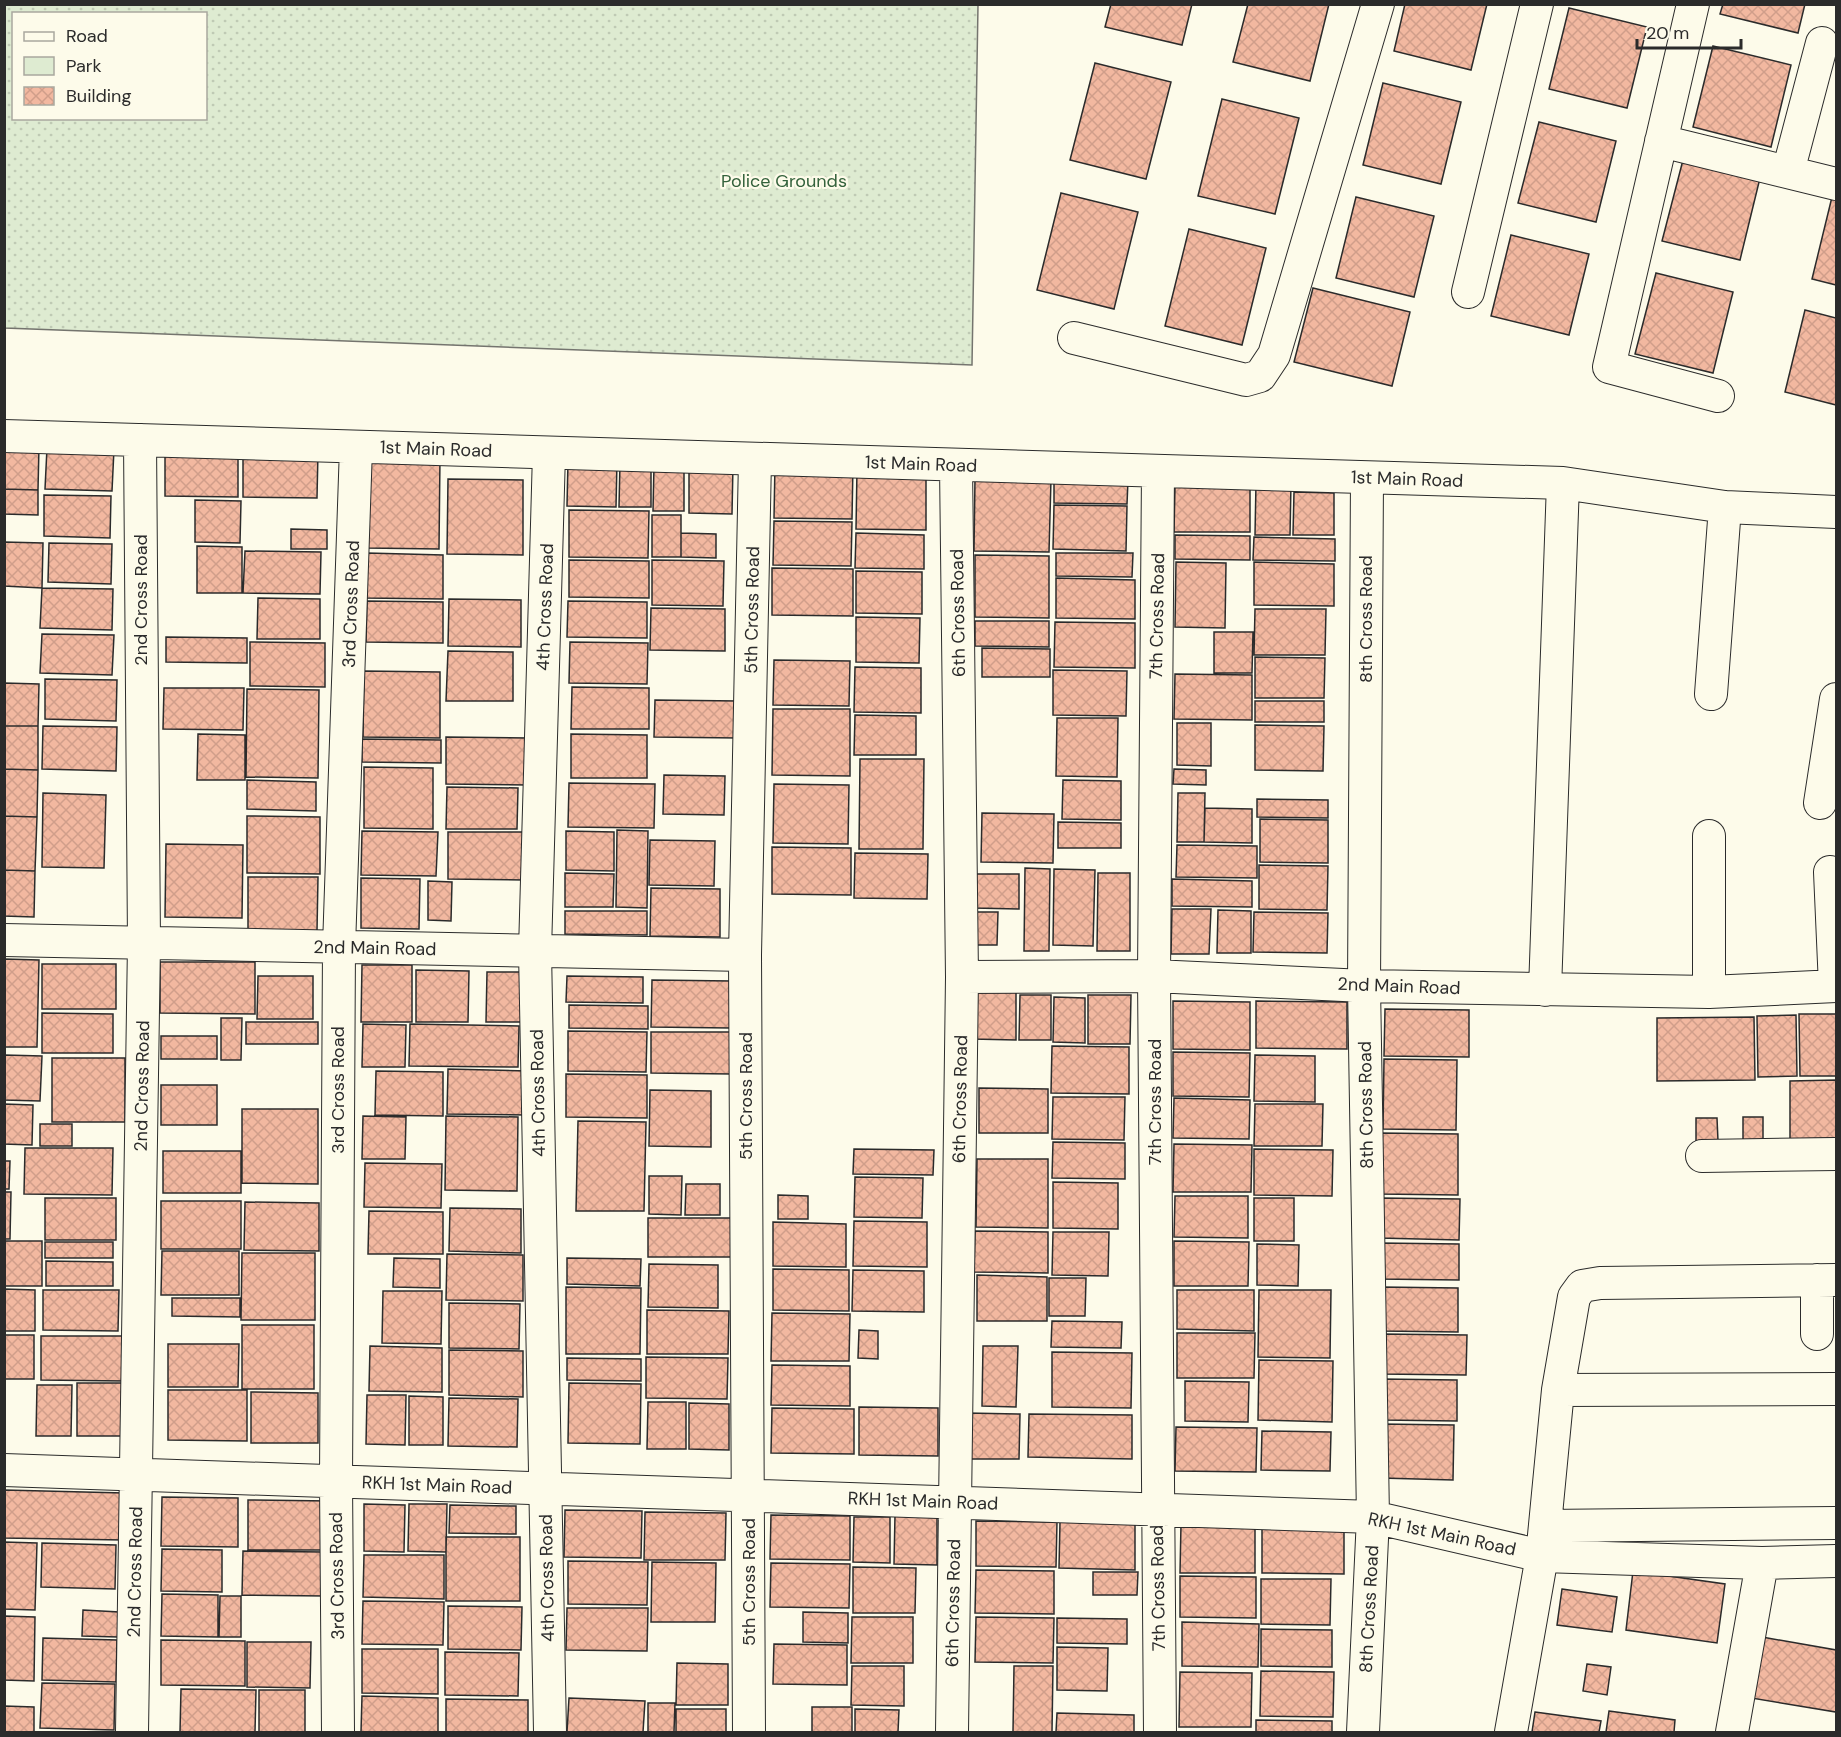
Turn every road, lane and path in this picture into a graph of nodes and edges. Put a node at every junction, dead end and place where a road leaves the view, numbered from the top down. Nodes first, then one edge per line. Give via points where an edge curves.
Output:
1 (1378, 4) edge
2 (1537, 4) edge
3 (1693, 4) edge
4 (1822, 43) dead end
5 (1661, 141) junction
6 (1788, 172) junction
7 (1836, 184) edge
8 (1468, 292) dead end
9 (1074, 338) dead end
10 (1718, 396) dead end
11 (4, 436) edge
12 (140, 440) junction
13 (356, 447) junction
14 (549, 453) junction
15 (755, 459) junction
16 (956, 465) junction
17 (1158, 471) junction
18 (1367, 478) junction
19 (1563, 483) junction
20 (1725, 507) junction
21 (1836, 512) edge
22 (1711, 694) dead end
23 (1836, 699) edge
24 (1820, 803) dead end
25 (1709, 836) dead end
26 (1830, 872) dead end
27 (4, 940) edge
28 (144, 943) junction
29 (339, 947) junction
30 (535, 951) junction
31 (745, 955) junction
32 (1154, 976) junction
33 (962, 977) junction
34 (1364, 986) junction
35 (1836, 986) edge
36 (1545, 990) junction
37 (1709, 992) junction
38 (1836, 1154) edge
39 (1702, 1156) dead end
40 (1827, 1280) edge
41 (1817, 1334) dead end
42 (1836, 1389) edge
43 (1558, 1390) junction
44 (4, 1470) edge
45 (137, 1474) junction
46 (336, 1481) junction
47 (545, 1489) junction
48 (748, 1496) junction
49 (954, 1502) junction
50 (1158, 1510) junction
51 (1373, 1517) junction
52 (1836, 1523) edge
53 (1545, 1526) junction
54 (1542, 1556) junction
55 (1836, 1561) edge
56 (1762, 1563) junction
57 (132, 1732) edge
58 (338, 1732) edge
59 (550, 1732) edge
60 (749, 1732) edge
61 (952, 1732) edge
62 (1160, 1732) edge
63 (1364, 1732) edge
64 (1511, 1732) edge
65 (1732, 1732) edge

1 - 9 street via 1274,355 1260,376 1246,380
2 - 8 street
3 - 5 street
4 - 6 street
5 - 6 street
5 - 10 street via 1609,367
6 - 7 street
11 - 12 street, 1st Main Road
12 - 13 street, 1st Main Road
12 - 28 street, 2nd Cross Road
13 - 14 street, 1st Main Road
13 - 29 street, 3rd Cross Road
14 - 15 street, 1st Main Road
14 - 30 street, 4th Cross Road
15 - 16 street, 1st Main Road
15 - 31 street, 5th Cross Road
16 - 17 street, 1st Main Road
16 - 33 street, 6th Cross Road
17 - 18 street, 1st Main Road
17 - 32 street, 7th Cross Road
18 - 19 street, 1st Main Road
18 - 34 street, 8th Cross Road
19 - 20 street, 1st Main Road
19 - 36 street
20 - 21 street, 1st Main Road
20 - 22 street
23 - 24 street
25 - 37 street
26 - 35 street
27 - 28 street, 2nd Main Road
28 - 29 street, 2nd Main Road
28 - 45 street, 2nd Cross Road
29 - 30 street, 2nd Main Road
29 - 46 street, 3rd Cross Road
30 - 31 street, 2nd Main Road
30 - 47 street, 4th Cross Road
31 - 48 street, 5th Cross Road
32 - 33 street, 2nd Main Road
32 - 34 street, 2nd Main Road
32 - 50 street, 7th Cross Road
33 - 49 street, 6th Cross Road
34 - 36 street, 2nd Main Road
34 - 51 street, 8th Cross Road
35 - 37 street, 2nd Main Road
36 - 37 street, 2nd Main Road
38 - 39 street
40 - 41 street
40 - 43 street via 1582,1286 1574,1297
42 - 43 street
43 - 53 street
44 - 45 street, RKH 1st Main Road
45 - 46 street, RKH 1st Main Road
45 - 57 street, 2nd Cross Road
46 - 47 street, RKH 1st Main Road
46 - 58 street, 3rd Cross Road
47 - 48 street, RKH 1st Main Road
47 - 59 street, 4th Cross Road
48 - 49 street, RKH 1st Main Road
48 - 60 street, 5th Cross Road
49 - 50 street, RKH 1st Main Road
49 - 61 street, 6th Cross Road
50 - 51 street, RKH 1st Main Road
50 - 62 street, 7th Cross Road
51 - 54 street, RKH 1st Main Road
51 - 63 street, 8th Cross Road
52 - 53 street
53 - 54 street
54 - 56 street, RKH 1st Main Road
54 - 64 street
55 - 56 street, RKH 1st Main Road
56 - 65 street

